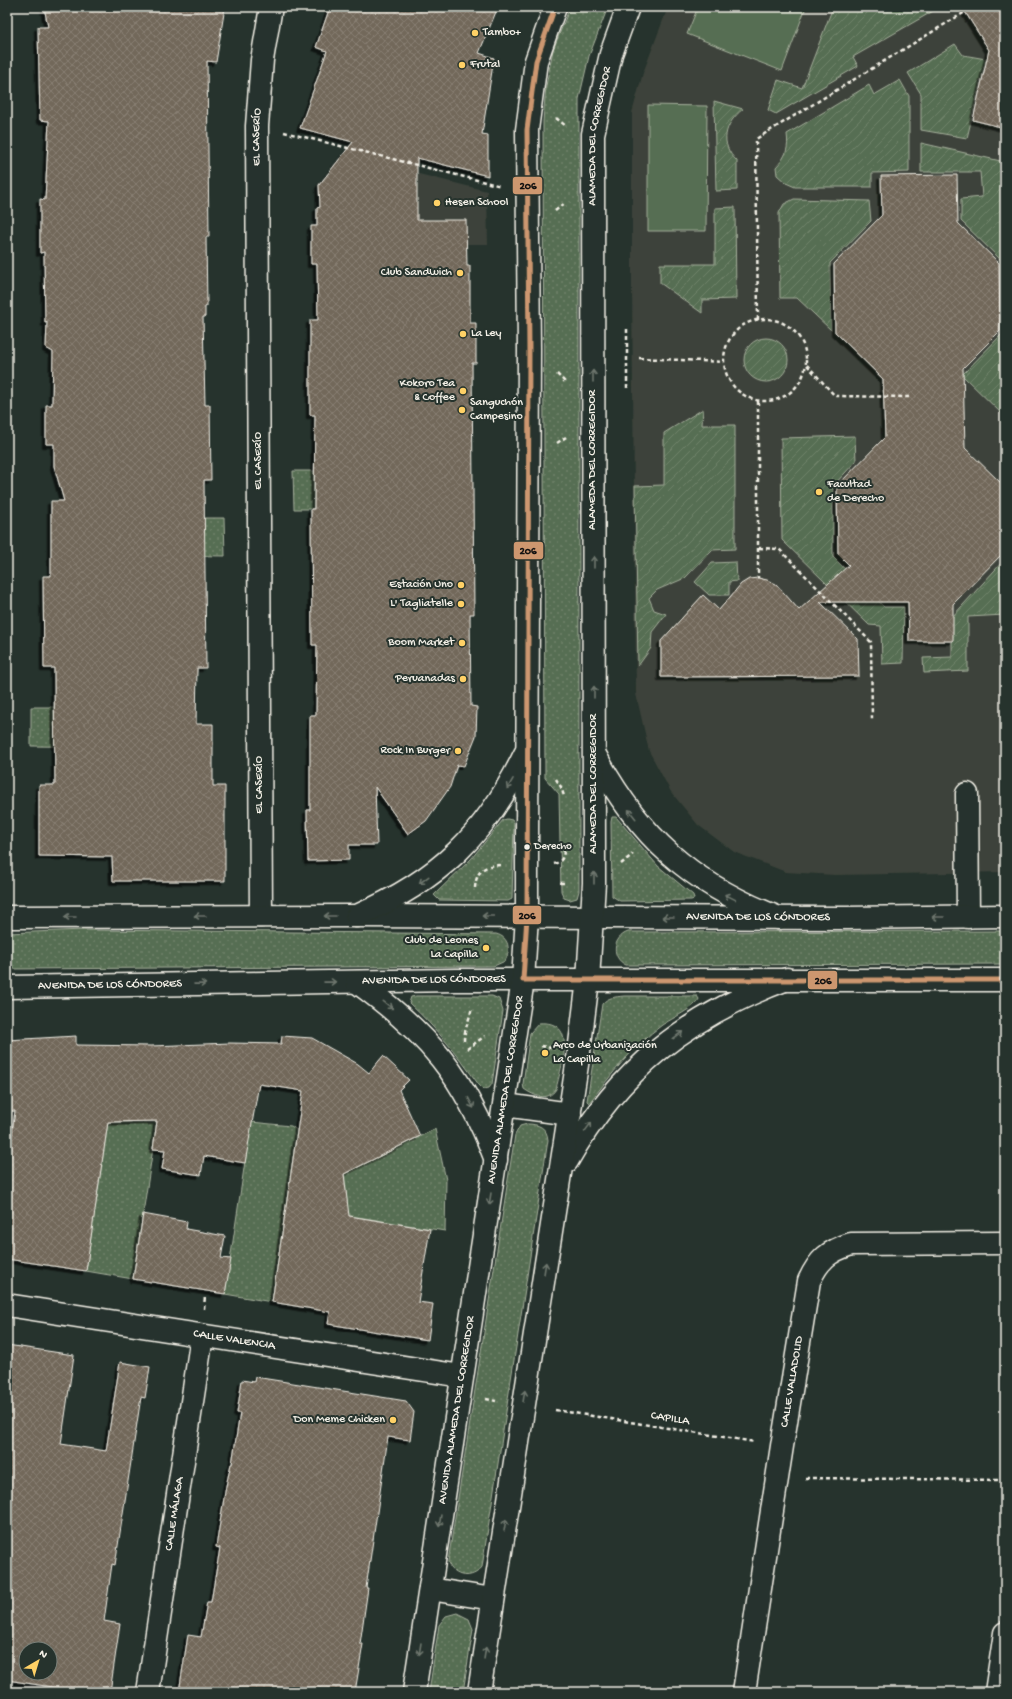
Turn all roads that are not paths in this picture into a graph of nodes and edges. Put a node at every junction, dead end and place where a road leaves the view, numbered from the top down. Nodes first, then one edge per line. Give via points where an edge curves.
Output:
1 (271, 7) edge
2 (555, 7) edge
3 (628, 7) edge
4 (527, 750) junction
5 (594, 754) junction
6 (967, 794) dead end
7 (261, 916) junction
8 (357, 916) junction
9 (527, 916) junction
10 (1005, 916) edge
11 (7, 917) edge
12 (593, 917) junction
13 (968, 917) junction
14 (779, 918) junction
15 (788, 979) junction
16 (523, 980) junction
17 (588, 980) junction
18 (1005, 980) edge
19 (357, 982) junction
20 (7, 987) edge
21 (505, 1105) junction
22 (570, 1114) junction
23 (497, 1161) junction
24 (561, 1173) junction
25 (1005, 1242) edge
26 (7, 1305) edge
27 (202, 1336) junction
28 (462, 1376) junction
29 (430, 1588) junction
30 (493, 1599) junction
31 (1005, 1633) edge
32 (148, 1692) edge
33 (414, 1692) edge
34 (479, 1692) edge
35 (744, 1692) edge
36 (996, 1692) edge

1 - 7 main road, EL CASERÍO via 262,60 257,126
2 - 4 main road, AVENIDA ALAMEDA DEL CORREGIDOR via 536,61 527,130
5 -> 3 main road, ALAMEDA DEL CORREGIDOR via 593,134 611,54
4 -> 8 main road via 492,812 446,864 388,902
4 - 9 main road, AVENIDA ALAMEDA DEL CORREGIDOR
12 -> 5 main road, ALAMEDA DEL CORREGIDOR
14 -> 5 main road via 724,894 674,859 630,812
6 - 13 main road
8 -> 7 main road, AVENIDA DE LOS CÓNDORES
7 -> 11 main road, AVENIDA DE LOS CÓNDORES
9 -> 8 main road, AVENIDA DE LOS CÓNDORES
9 - 12 main road, AVENIDA DE LOS CÓNDORES
9 - 16 main road, AVENIDA ALAMEDA DEL CORREGIDOR
10 - 13 main road, AVENIDA DE LOS CÓNDORES
14 -> 12 main road, AVENIDA DE LOS CÓNDORES
12 - 17 main road
13 -> 14 main road, AVENIDA DE LOS CÓNDORES
15 - 17 main road, AVENIDA DE LOS CÓNDORES
15 - 18 main road, AVENIDA DE LOS CÓNDORES
24 -> 15 main road via 581,1137 604,1105 631,1074 658,1050 720,1008
16 - 17 main road, AVENIDA DE LOS CÓNDORES
16 - 19 main road, AVENIDA DE LOS CÓNDORES
16 - 21 main road, AVENIDA ALAMEDA DEL CORREGIDOR
17 - 22 main road
20 -> 19 main road, AVENIDA DE LOS CÓNDORES
19 -> 23 main road via 389,1005 419,1032 446,1063 466,1094
21 - 22 main road
21 - 23 main road, AVENIDA ALAMEDA DEL CORREGIDOR
22 - 24 main road
23 -> 28 main road, AVENIDA ALAMEDA DEL CORREGIDOR
30 -> 24 main road
25 - 35 main road, CALLE VALLADOLID via 851,1244 834,1250 817,1265 810,1281
26 - 27 main road, CALLE VALENCIA
27 - 28 main road, CALLE VALENCIA
27 - 32 main road, CALLE MÁLAGA
28 -> 29 main road, AVENIDA ALAMEDA DEL CORREGIDOR
29 - 30 main road
29 -> 33 main road, AVENIDA ALAMEDA DEL CORREGIDOR
34 -> 30 main road
31 - 36 main road

